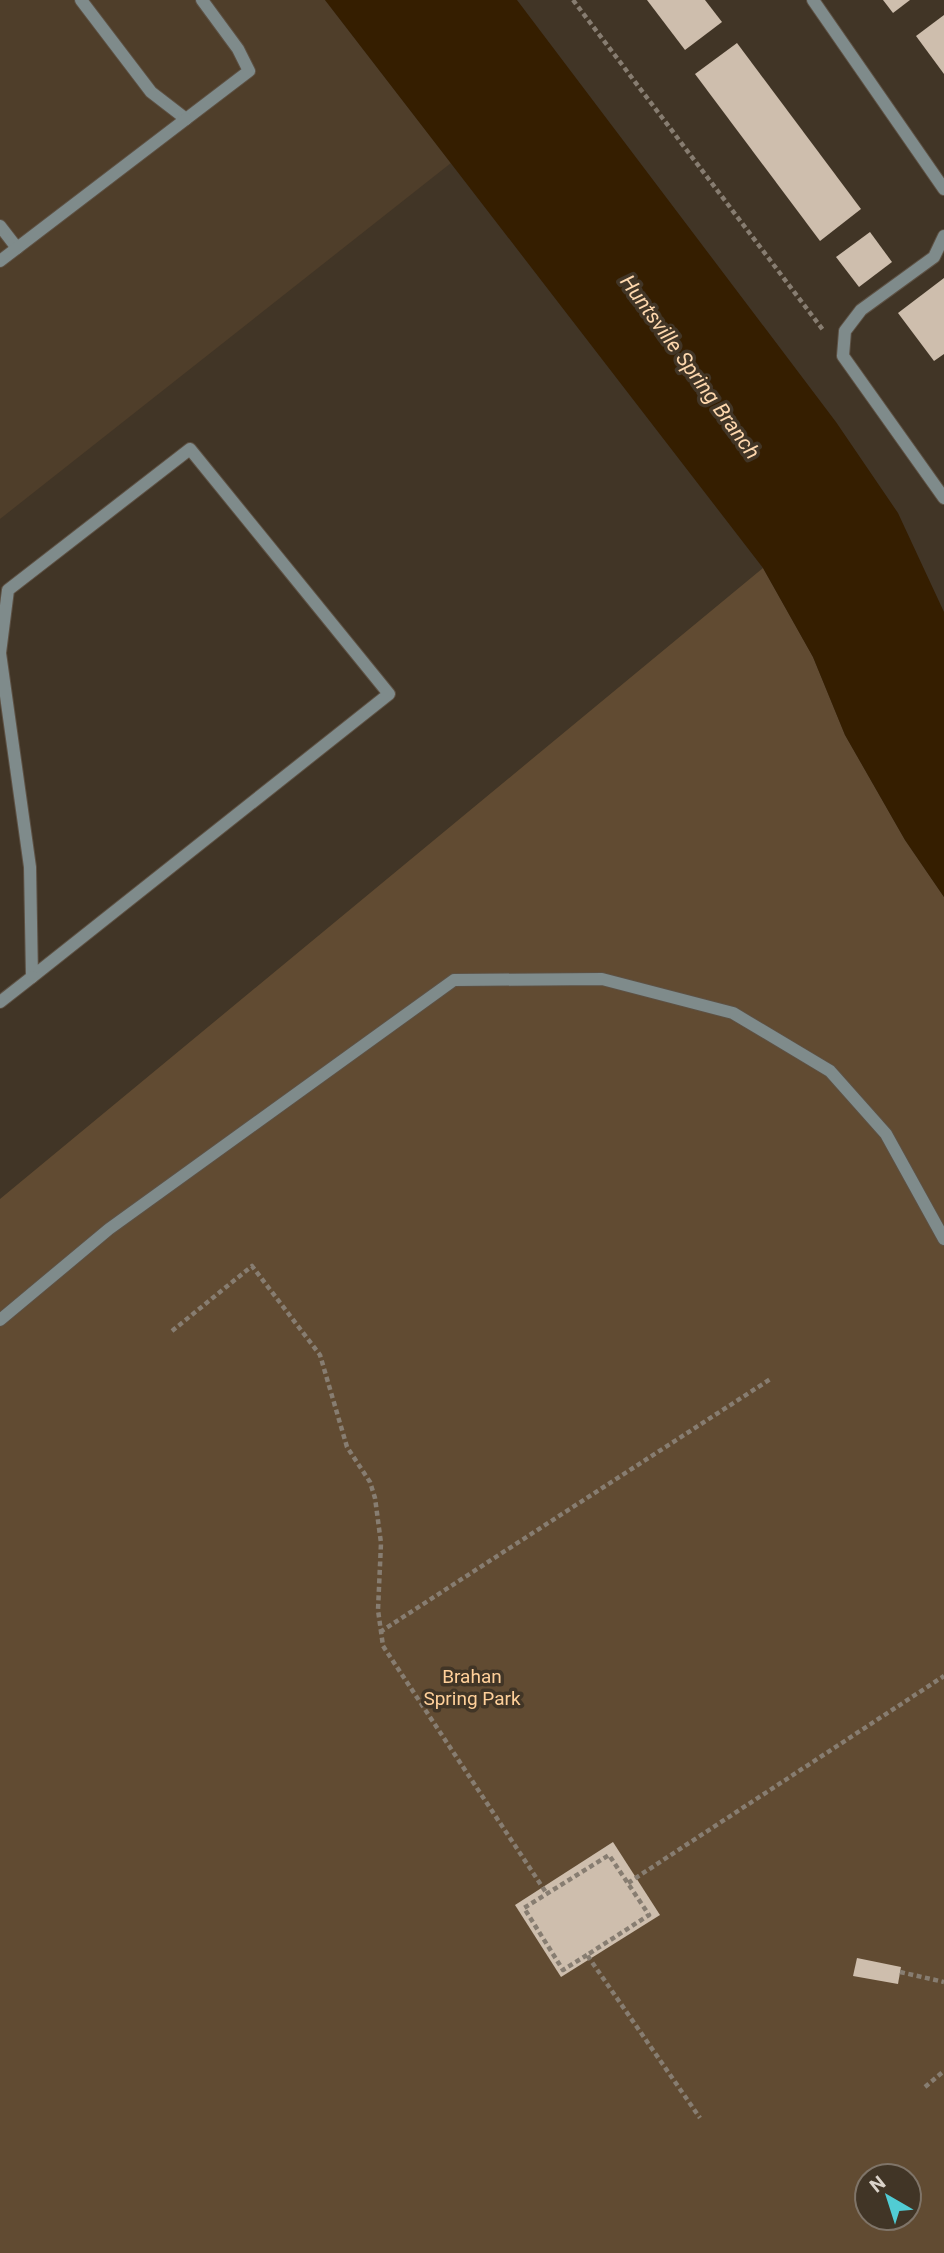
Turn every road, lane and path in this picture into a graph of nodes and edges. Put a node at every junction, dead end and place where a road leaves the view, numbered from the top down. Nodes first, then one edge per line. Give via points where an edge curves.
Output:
1 (81, 0) edge
2 (202, 0) edge
3 (573, 0) edge
4 (813, 0) edge
5 (186, 119) junction
6 (944, 189) edge
7 (0, 226) edge
8 (944, 236) edge
9 (17, 248) junction
10 (0, 261) edge
11 (843, 356) junction
12 (944, 498) edge
13 (32, 977) junction
14 (0, 1002) edge
15 (944, 1240) edge
16 (0, 1320) edge
17 (173, 1331) dead end
18 (772, 1378) dead end
19 (380, 1632) junction
20 (944, 1676) edge
21 (628, 1883) junction
22 (547, 1894) junction
23 (587, 1955) junction
24 (900, 1972) dead end
25 (944, 1982) edge
26 (944, 2071) edge
27 (925, 2087) dead end
28 (699, 2118) dead end

1 - 5 street via 151,93
2 - 5 street via 249,71
3 - 11 path
4 - 6 street
5 - 9 street
7 - 9 street
8 - 11 street via 934,257 861,310 845,331
9 - 10 street
11 - 12 street
13 - 13 street via 30,867 1,653 8,590 190,449 389,694
13 - 14 street
15 - 16 street via 886,1134 830,1071 733,1013 602,979 454,980 109,1229
17 - 19 path via 252,1266 320,1355 347,1447 375,1498 381,1543
18 - 19 path
19 - 22 path via 383,1646
20 - 21 path
21 - 22 path via 609,1855
21 - 23 path via 649,1915
22 - 23 path via 524,1908 562,1970
23 - 28 path
24 - 25 path
26 - 27 path

